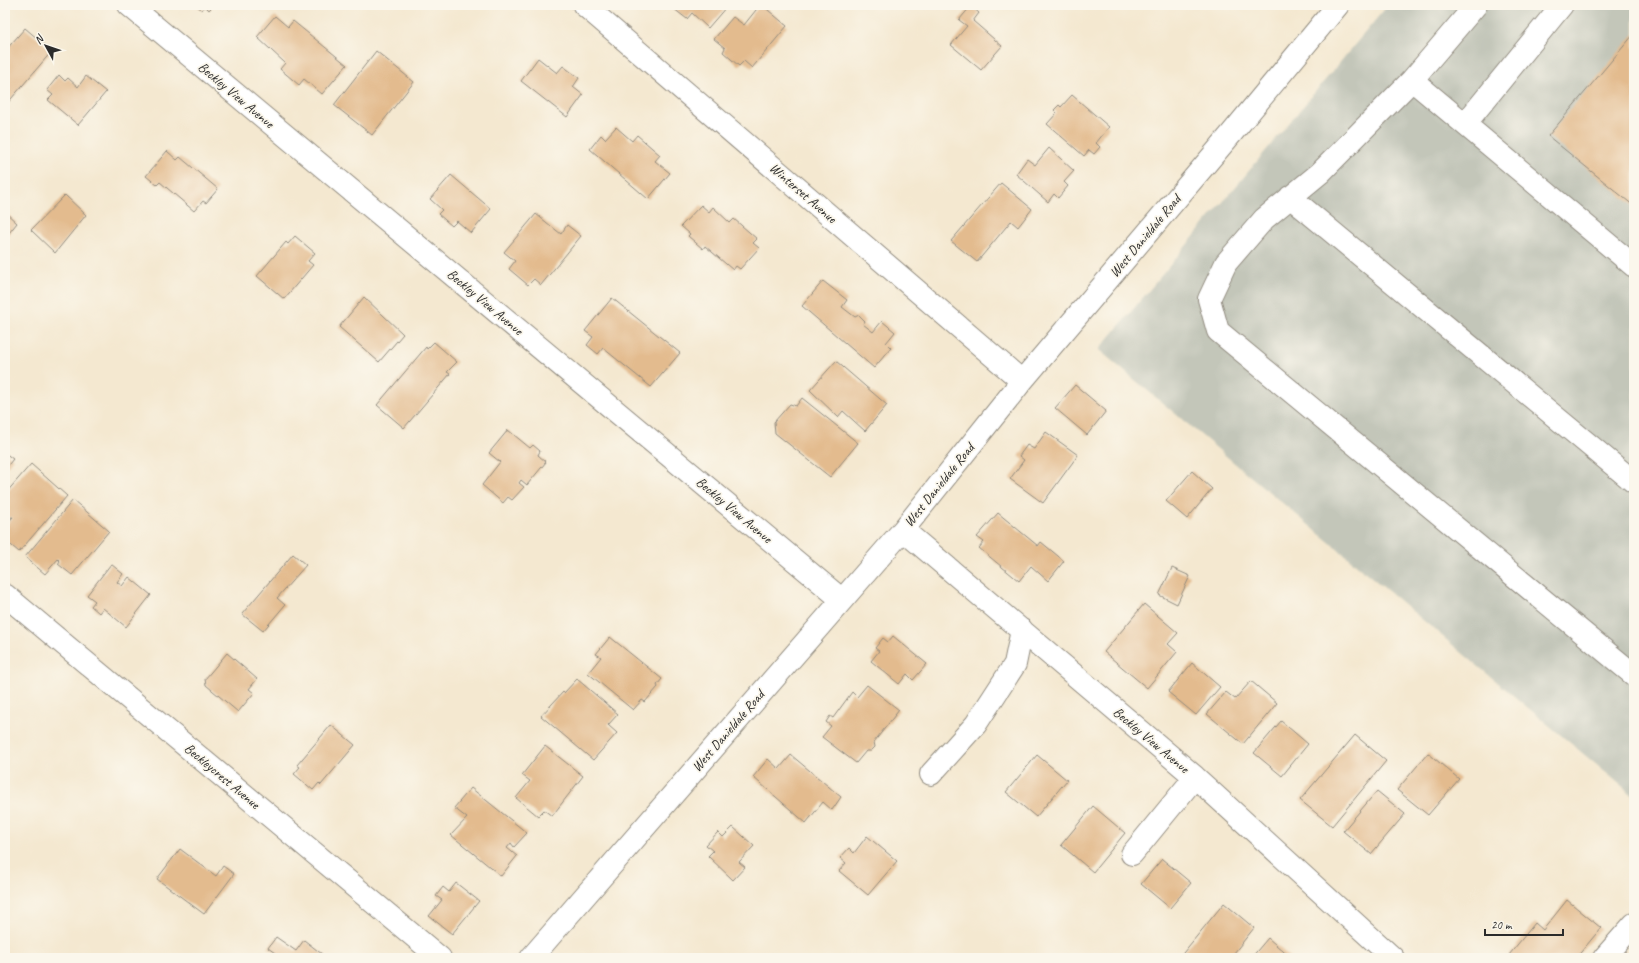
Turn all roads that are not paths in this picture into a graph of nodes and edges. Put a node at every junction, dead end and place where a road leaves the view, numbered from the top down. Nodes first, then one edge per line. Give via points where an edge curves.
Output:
1 (129, 5) edge
2 (584, 5) edge
3 (1338, 5) edge
4 (1476, 5) edge
5 (1562, 5) edge
6 (1412, 80) junction
7 (1464, 124) junction
8 (1290, 197) junction
9 (1634, 266) edge
10 (1022, 381) junction
11 (1634, 482) edge
12 (903, 530) junction
13 (5, 595) edge
14 (841, 600) junction
15 (1022, 630) junction
16 (1634, 675) edge
17 (931, 774) dead end
18 (1195, 777) junction
19 (1132, 854) dead end
20 (1634, 924) edge
21 (440, 958) edge
22 (531, 958) edge
23 (1393, 958) edge
24 (1604, 958) edge

1 - 14 street, Beckley View Avenue
2 - 10 street, Winterset Avenue
3 - 10 street, West Danieldale Road
4 - 6 street
5 - 7 street
6 - 7 street
6 - 8 street via 1320,173
7 - 9 street
8 - 11 street
8 - 16 street via 1264,219 1226,263 1209,299 1218,331
10 - 12 street, West Danieldale Road
12 - 14 street, West Danieldale Road
12 - 15 street, Beckley View Avenue
13 - 21 street, Beckleycrest Avenue
14 - 22 street, West Danieldale Road
15 - 17 street via 1015,664 976,724
15 - 18 street, Beckley View Avenue
18 - 19 street
18 - 23 street, Beckley View Avenue
20 - 24 street

